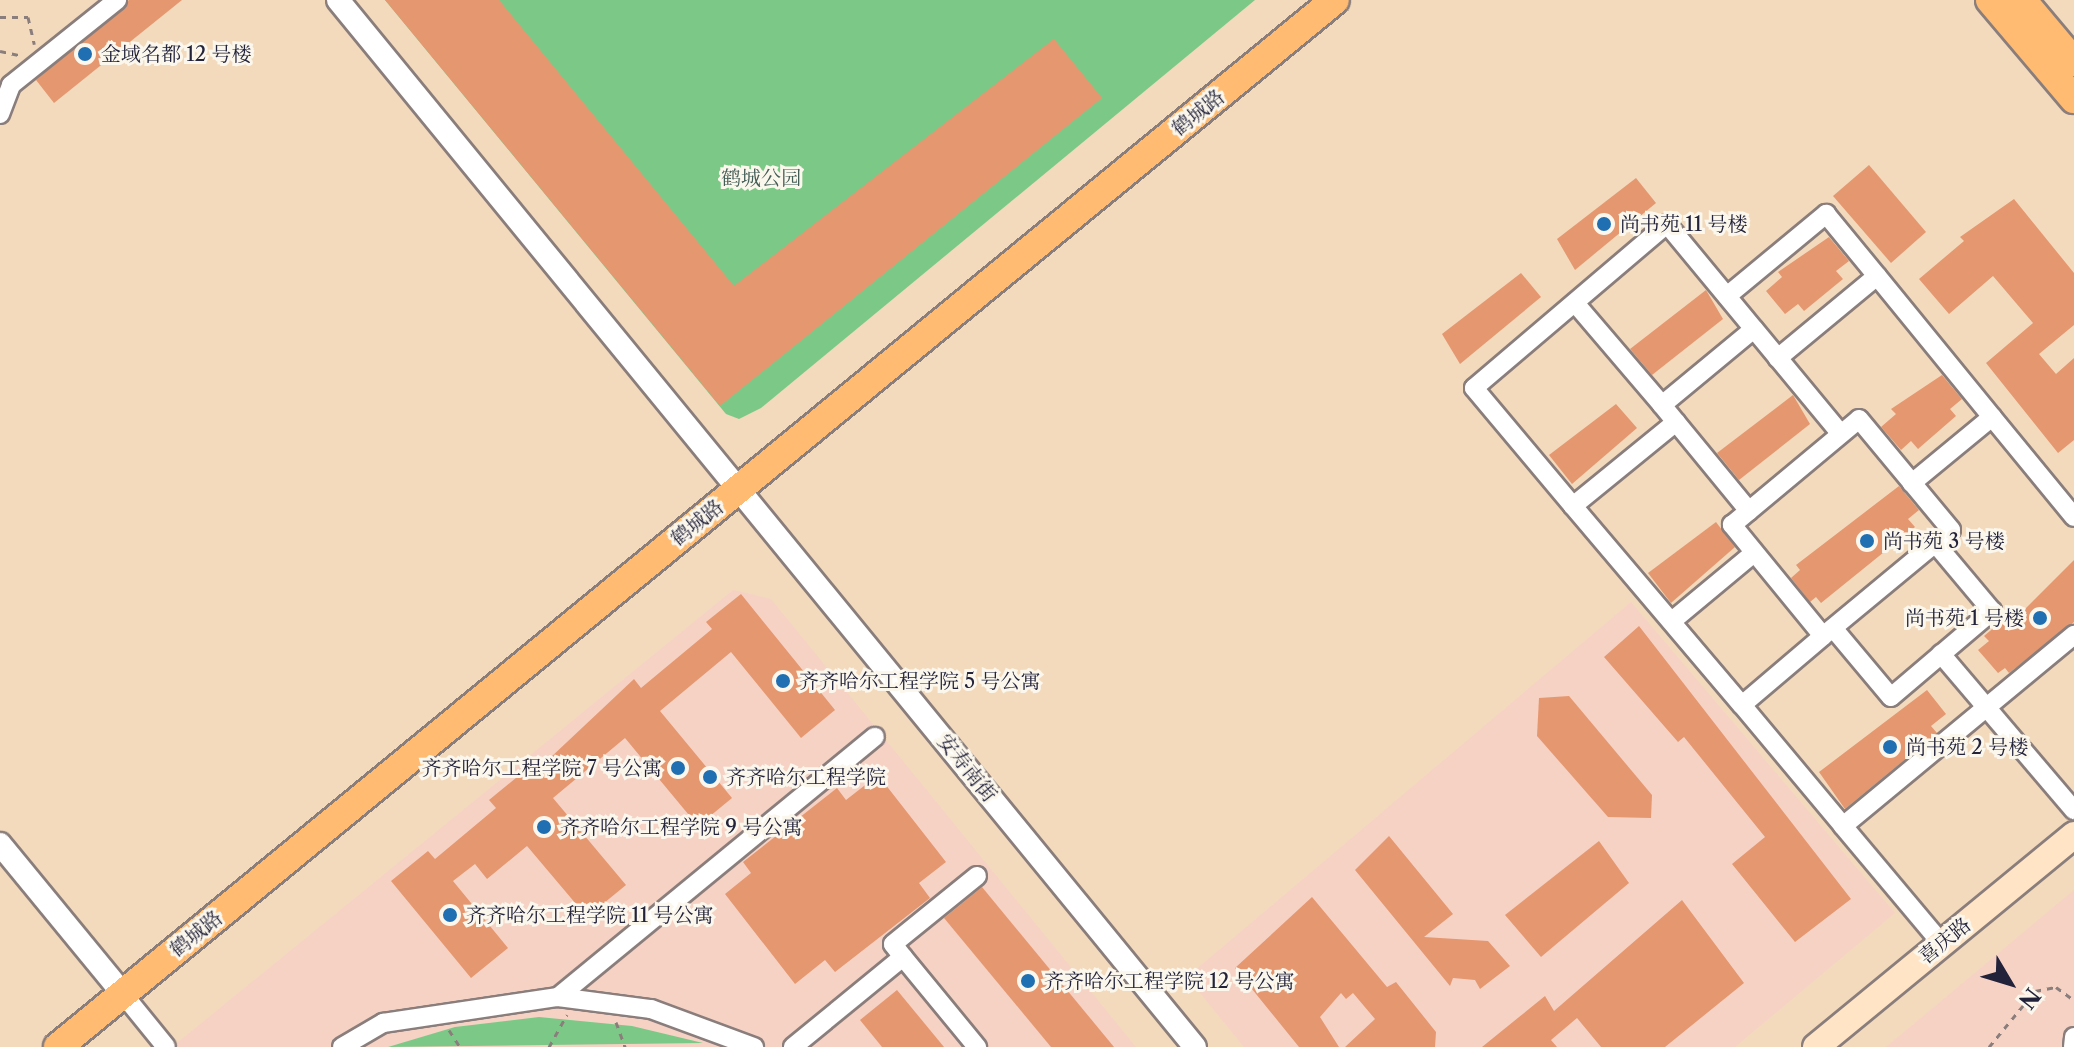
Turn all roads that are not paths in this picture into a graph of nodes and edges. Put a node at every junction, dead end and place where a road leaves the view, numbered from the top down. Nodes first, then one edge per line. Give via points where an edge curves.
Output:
1 (117, 0) edge
2 (338, 0) edge
3 (1335, 0) edge
4 (1990, 0) edge
5 (2022, 0) edge
6 (2074, 62) edge
7 (2074, 99) edge
8 (0, 114) edge
9 (1877, 276) junction
10 (1727, 296) junction
11 (1575, 303) junction
12 (1754, 329) junction
13 (1778, 358) junction
14 (1662, 405) junction
15 (1992, 417) junction
16 (1676, 422) junction
17 (1841, 434) junction
18 (1912, 483) junction
19 (738, 489) junction
20 (1573, 506) junction
21 (1749, 511) junction
22 (2074, 517) edge
23 (1935, 543) junction
24 (1754, 553) junction
25 (1672, 621) junction
26 (1828, 632) junction
27 (2074, 635) edge
28 (1941, 654) junction
29 (1742, 705) junction
30 (1987, 707) junction
31 (875, 737) dead end
32 (2074, 810) edge
33 (1843, 826) junction
34 (2074, 835) edge
35 (0, 844) edge
36 (977, 876) dead end
37 (1942, 944) junction
38 (903, 957) junction
39 (123, 994) junction
40 (567, 998) junction
41 (2074, 1037) edge
42 (719, 1041) edge
43 (58, 1047) edge
44 (166, 1047) edge
45 (342, 1047) edge
46 (754, 1047) edge
47 (793, 1047) edge
48 (977, 1047) edge
49 (1195, 1047) edge
50 (1816, 1047) edge
51 (2073, 1047) edge

1 - 8 street via 11,85
2 - 19 street, 安寿南街
3 - 19 main road, 鹤城路
4 - 7 main road
5 - 6 main road
9 - 10 street via 1826,214
9 - 13 street
9 - 15 street
10 - 11 street via 1667,224
10 - 12 street
11 - 14 street
11 - 20 street via 1474,388
12 - 13 street
12 - 14 street
13 - 17 street
14 - 16 street
15 - 18 street
15 - 22 street
16 - 20 street
16 - 21 street
17 - 18 street via 1859,419
17 - 21 street
18 - 23 street via 1951,530
19 - 39 main road, 鹤城路
19 - 49 street, 安寿南街
20 - 25 street
21 - 24 street via 1732,525
23 - 26 street
23 - 28 street via 1992,611
24 - 25 street
24 - 26 street
25 - 29 street
26 - 28 street via 1891,697
26 - 29 street
27 - 30 street
28 - 30 street
29 - 33 street
30 - 32 street
30 - 33 street
31 - 40 street
33 - 37 street
34 - 37 main road, 喜庆路
35 - 39 street
36 - 38 street via 893,944
37 - 50 main road, 喜庆路
38 - 47 street
38 - 48 street
39 - 43 main road, 鹤城路
39 - 44 street
40 - 42 street via 651,1009
40 - 45 street via 383,1023
41 - 51 street
42 - 46 street

